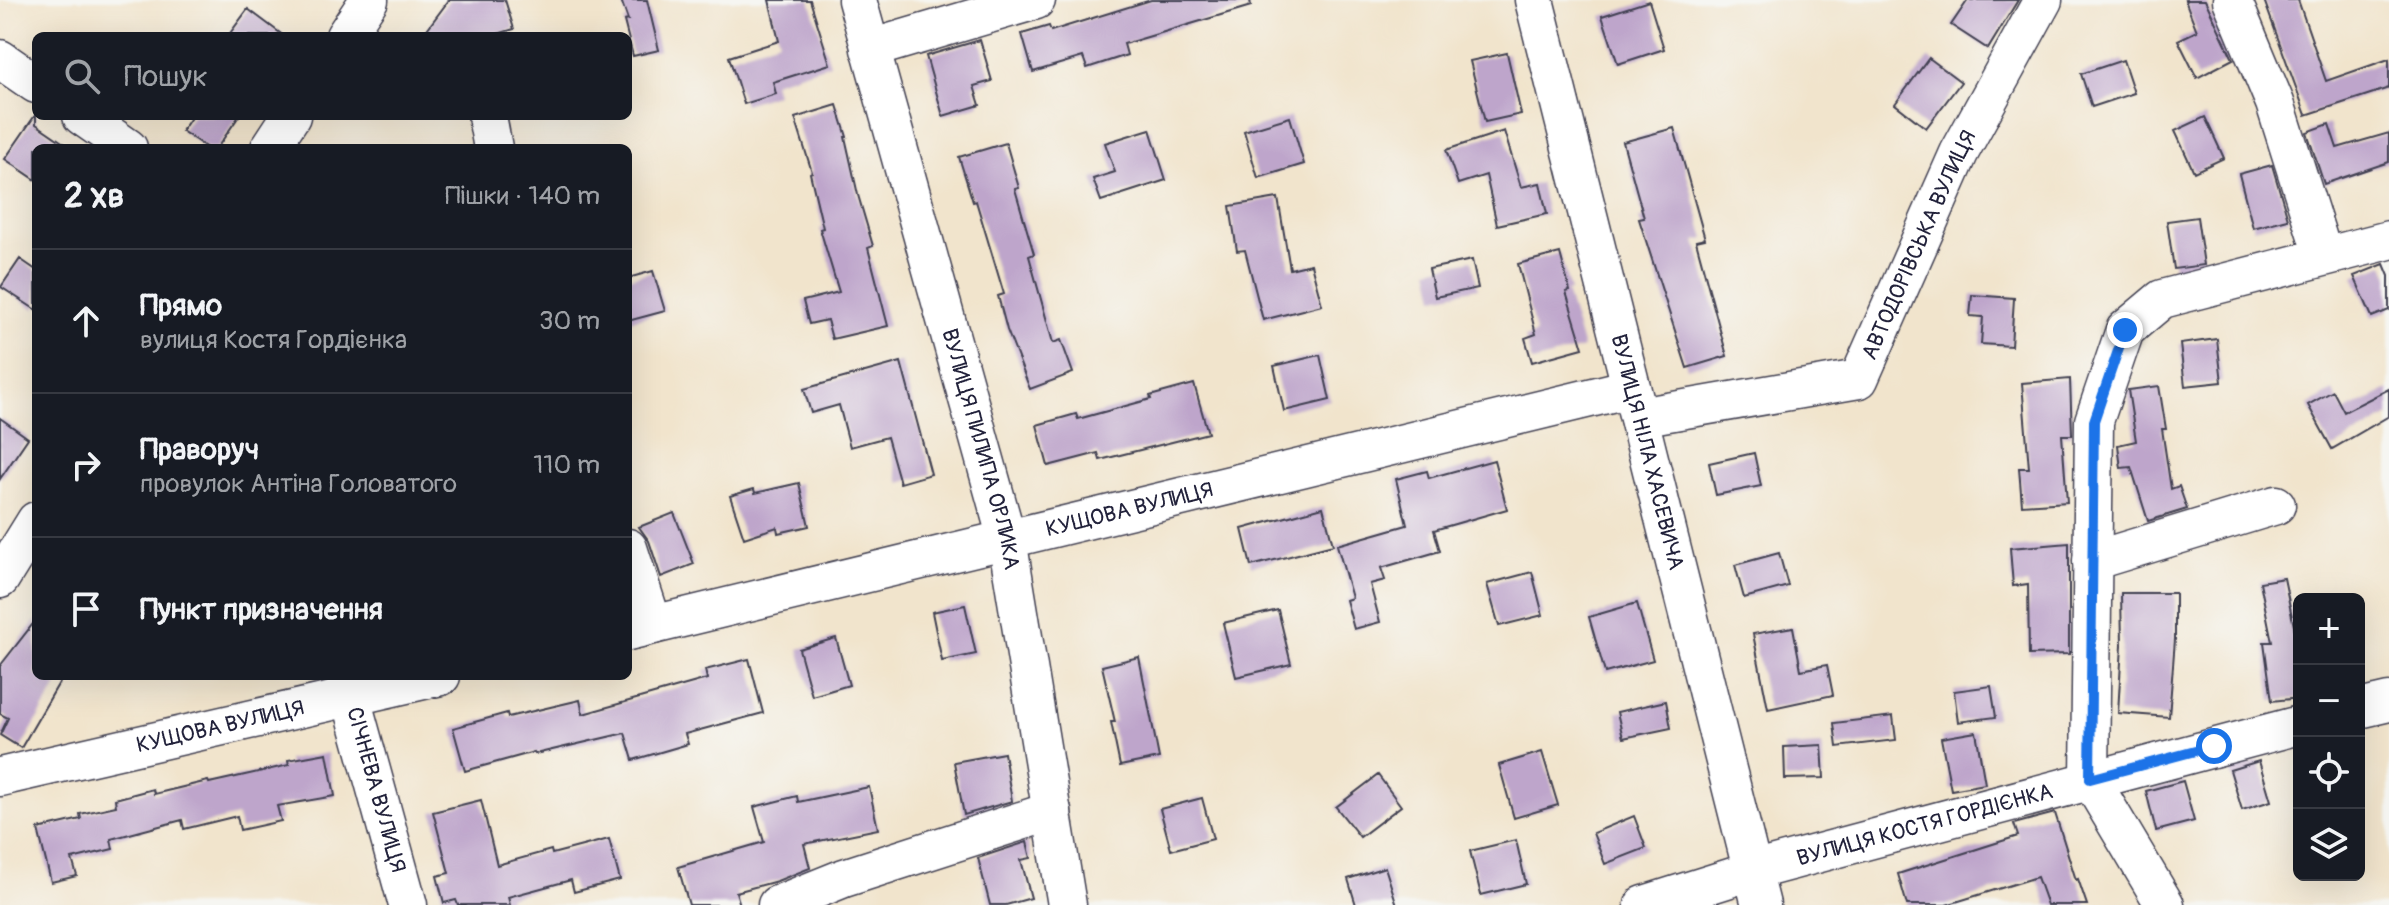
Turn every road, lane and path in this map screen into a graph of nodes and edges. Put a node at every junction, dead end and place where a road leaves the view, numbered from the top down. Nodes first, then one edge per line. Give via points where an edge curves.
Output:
1 (369, 0) edge
2 (857, 0) edge
3 (1036, 0) edge
4 (1534, 0) edge
5 (2043, 0) edge
6 (2232, 0) edge
7 (348, 32) edge
8 (870, 49) junction
9 (0, 59) edge
10 (32, 81) edge
11 (88, 120) edge
12 (288, 120) edge
13 (488, 120) edge
14 (122, 144) edge
15 (273, 144) edge
16 (492, 144) edge
17 (2389, 240) edge
18 (2323, 255) junction
19 (1635, 402) junction
20 (2276, 505) dead end
21 (32, 527) edge
22 (1007, 539) junction
23 (2092, 561) junction
24 (632, 575) edge
25 (0, 579) edge
26 (640, 628) edge
27 (407, 680) edge
28 (348, 687) edge
29 (2389, 702) edge
30 (2365, 708) edge
31 (2293, 727) edge
32 (0, 777) edge
33 (2090, 779) junction
34 (1052, 811) junction
35 (1757, 888) edge
36 (408, 905) edge
37 (777, 905) edge
38 (1067, 905) edge
39 (1644, 905) edge
40 (2165, 905) edge

1 - 7 street
2 - 8 street, ВУЛИЦЯ ПИЛИПА ОРЛИКА
3 - 8 street
4 - 19 street, ВУЛИЦЯ НІЛА ХАСЕВИЧА
5 - 19 street, АВТОДОРІВСЬКА ВУЛИЦЯ via 1959,153 1859,379
6 - 18 street via 2275,103
8 - 22 street, ВУЛИЦЯ ПИЛИПА ОРЛИКА
9 - 10 street
11 - 14 street
12 - 15 street
13 - 16 street
17 - 18 street
18 - 23 street via 2162,299 2125,330 2094,421
19 - 22 street, КУЩОВА ВУЛИЦЯ
19 - 35 street, ВУЛИЦЯ НІЛА ХАСЕВИЧА
20 - 23 street
21 - 25 street
22 - 26 street, КУЩОВА ВУЛИЦЯ
22 - 34 street, ВУЛИЦЯ ПИЛИПА ОРЛИКА
23 - 33 street
24 - 26 street
27 - 28 street, КУЩОВА ВУЛИЦЯ
28 - 32 street, КУЩОВА ВУЛИЦЯ
28 - 36 street, СІЧНЕВА ВУЛИЦЯ
29 - 30 street
31 - 33 street, ВУЛИЦЯ КОСТЯ ГОРДІЄНКА
33 - 35 street, ВУЛИЦЯ КОСТЯ ГОРДІЄНКА
33 - 40 street
34 - 37 street
34 - 38 street, ВУЛИЦЯ ПИЛИПА ОРЛИКА
35 - 39 street, ВУЛИЦЯ КОСТЯ ГОРДІЄНКА

